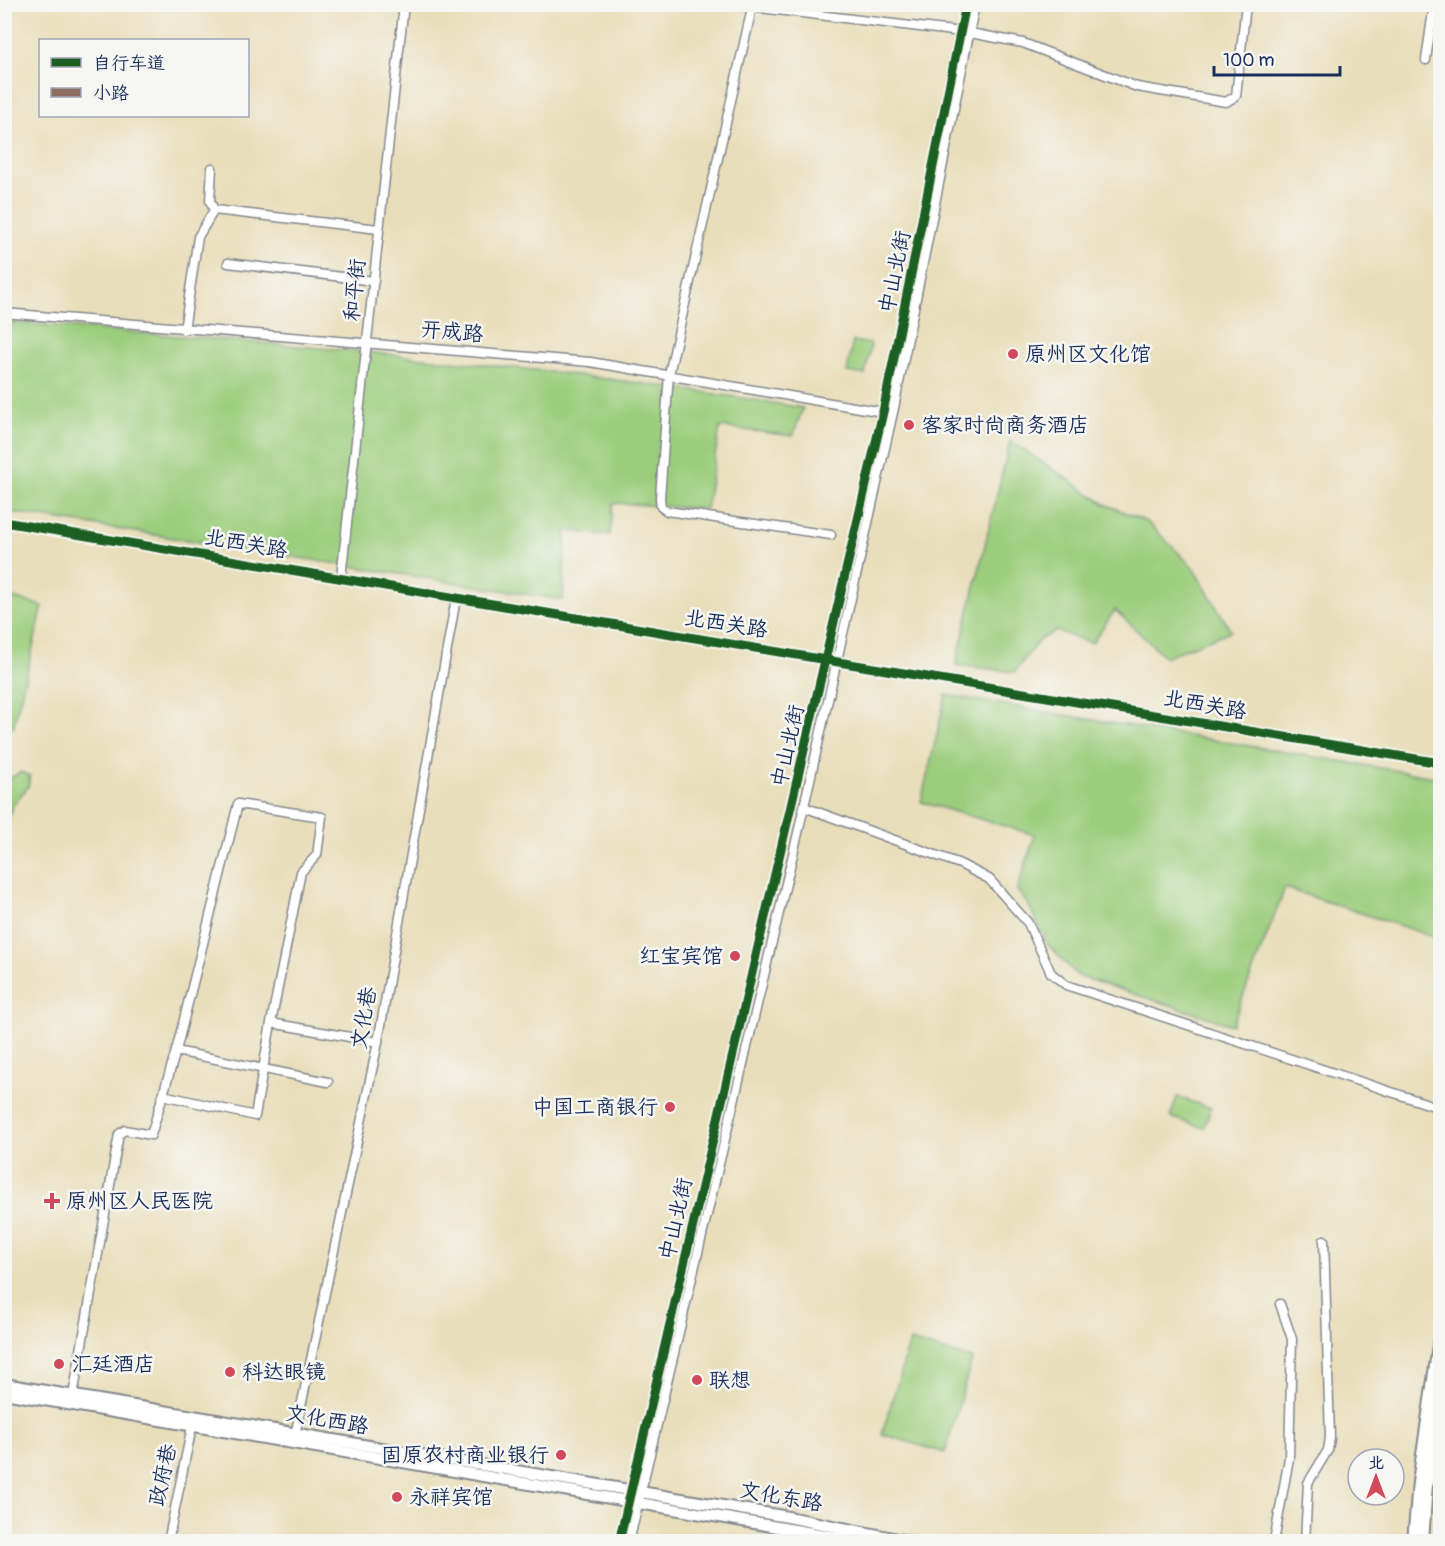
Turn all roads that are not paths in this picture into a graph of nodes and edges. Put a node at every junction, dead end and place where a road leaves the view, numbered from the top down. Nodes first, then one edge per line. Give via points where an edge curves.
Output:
1 (8, 4) edge
2 (404, 4) edge
3 (726, 4) edge
4 (955, 4) edge
5 (1246, 4) edge
6 (1434, 4) edge
7 (971, 5) edge
8 (752, 8) junction
9 (4, 30) edge
10 (965, 32) junction
11 (1426, 60) dead end
12 (212, 168) dead end
13 (214, 210) junction
14 (379, 230) junction
15 (228, 263) dead end
16 (374, 281) junction
17 (4, 313) edge
18 (184, 330) junction
19 (368, 342) junction
20 (669, 374) junction
21 (888, 413) junction
22 (4, 522) edge
23 (831, 535) dead end
24 (341, 578) junction
25 (456, 598) junction
26 (831, 661) junction
27 (1440, 763) edge
28 (804, 807) junction
29 (271, 1023) junction
30 (378, 1042) junction
31 (176, 1051) junction
32 (262, 1069) junction
33 (328, 1082) dead end
34 (163, 1095) junction
35 (1440, 1108) edge
36 (1324, 1240) dead end
37 (1280, 1304) dead end
38 (1440, 1332) edge
39 (4, 1384) edge
40 (4, 1393) edge
41 (1440, 1395) edge
42 (73, 1396) junction
43 (193, 1421) junction
44 (294, 1439) junction
45 (634, 1498) junction
46 (828, 1538) edge
47 (168, 1542) edge
48 (619, 1542) edge
49 (629, 1542) edge
50 (864, 1542) edge
51 (914, 1542) edge
52 (1274, 1542) edge
53 (1305, 1542) edge
54 (1413, 1542) edge
55 (1423, 1542) edge

1 - 9 street
2 - 14 street, 和平街
3 - 8 street
4 - 7 street
5 - 10 street via 1236,96 1226,102 1137,87 1023,43
6 - 11 street
7 - 10 street, 中山北街
8 - 10 street
8 - 20 street
10 - 21 street, 中山北街
12 - 13 street via 210,201
13 - 14 street
13 - 18 street via 198,237
14 - 16 street, 和平街
15 - 16 street
16 - 19 street, 和平街
17 - 18 street, 开成路
18 - 19 street, 开成路
19 - 20 street, 开成路 via 590,362
19 - 24 street, 和平街
20 - 21 street, 开成路
20 - 23 street via 661,507
21 - 26 street, 中山北街
22 - 24 street, 北西关路
24 - 25 street, 北西关路
25 - 26 street, 北西关路
25 - 30 street, 文化巷
26 - 27 street, 北西关路
26 - 28 street, 中山北街
26 - 45 street, 中山北街
28 - 35 street via 960,864 989,879 1028,923 1051,973 1066,985
28 - 45 street, 中山北街
29 - 30 street
29 - 31 street via 300,872 317,855 322,817 238,804
29 - 32 street
30 - 44 street, 文化巷
31 - 32 street
31 - 34 street
32 - 33 street
32 - 34 street via 255,1116
34 - 42 street via 152,1135 125,1130 119,1134
36 - 53 street via 1330,1438 1328,1450 1308,1483
37 - 52 street via 1292,1339 1289,1458
38 - 54 main road
39 - 42 main road, 文化西路
40 - 43 main road, 文化西路
41 - 55 main road
42 - 43 main road, 文化西路
43 - 44 main road, 文化西路
43 - 47 street, 政府巷
44 - 45 main road, 文化西路
45 - 46 main road, 文化东路
45 - 48 street
45 - 49 street
45 - 51 main road, 文化东路 via 788,1517
46 - 50 main road, 文化东路

